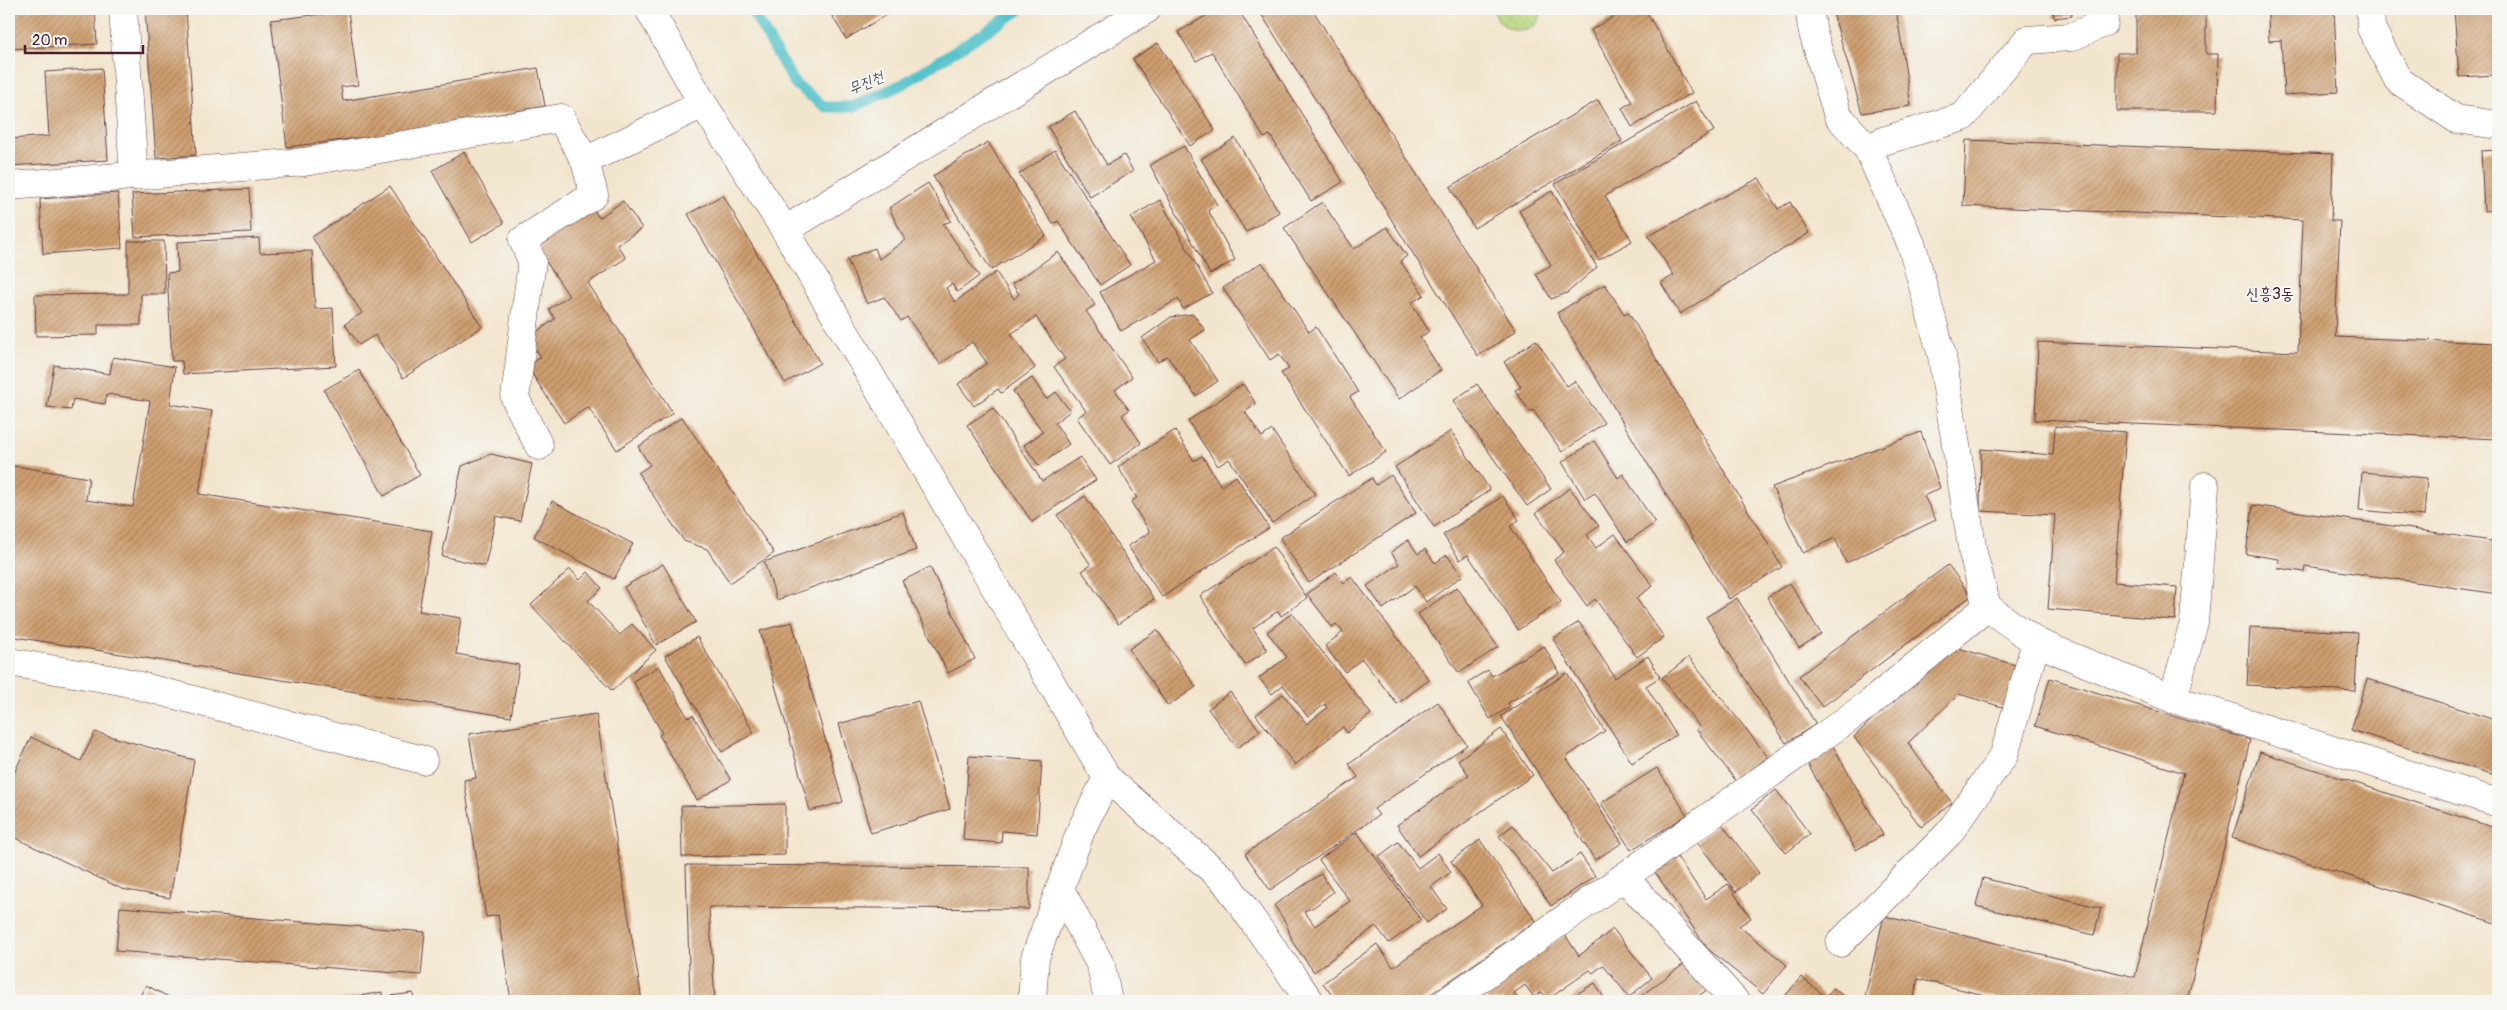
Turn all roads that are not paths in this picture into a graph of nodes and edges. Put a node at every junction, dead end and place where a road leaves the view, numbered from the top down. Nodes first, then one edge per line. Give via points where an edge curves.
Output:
1 (123, 9) edge
2 (649, 9) edge
3 (1810, 9) edge
4 (2106, 9) edge
5 (2370, 9) edge
6 (1141, 10) edge
7 (704, 104) junction
8 (2498, 125) edge
9 (1868, 149) junction
10 (585, 161) junction
11 (134, 176) junction
12 (9, 186) edge
13 (785, 230) junction
14 (539, 446) dead end
15 (2204, 486) dead end
16 (1987, 607) junction
17 (2036, 642) junction
18 (9, 662) edge
19 (2172, 699) junction
20 (423, 760) dead end
21 (1107, 778) junction
22 (2498, 803) edge
23 (1624, 877) junction
24 (1060, 889) junction
25 (1840, 943) dead end
26 (1032, 1001) edge
27 (1108, 1001) edge
28 (1310, 1001) edge
29 (1448, 1001) edge
30 (1735, 1001) edge

1 - 11 street
2 - 7 street
3 - 9 street via 1813,33 1838,116
4 - 9 street via 2104,23 2071,37 2027,40 1963,117
5 - 8 street via 2371,28 2398,80 2456,119
6 - 13 street
7 - 10 street
7 - 13 street
9 - 16 street via 1912,246 1942,356 1973,553
10 - 11 street via 561,118 304,162
10 - 14 street via 594,195 523,240 532,262 515,398
11 - 12 street
13 - 21 street
15 - 19 street via 2194,622
16 - 17 street
16 - 23 street via 1869,704
17 - 19 street
17 - 25 street via 2004,755 1949,833
18 - 20 street via 121,681
19 - 22 street
21 - 24 street via 1081,830
21 - 28 street via 1224,880
23 - 29 street
23 - 30 street
24 - 26 street via 1035,958
24 - 27 street via 1101,966

